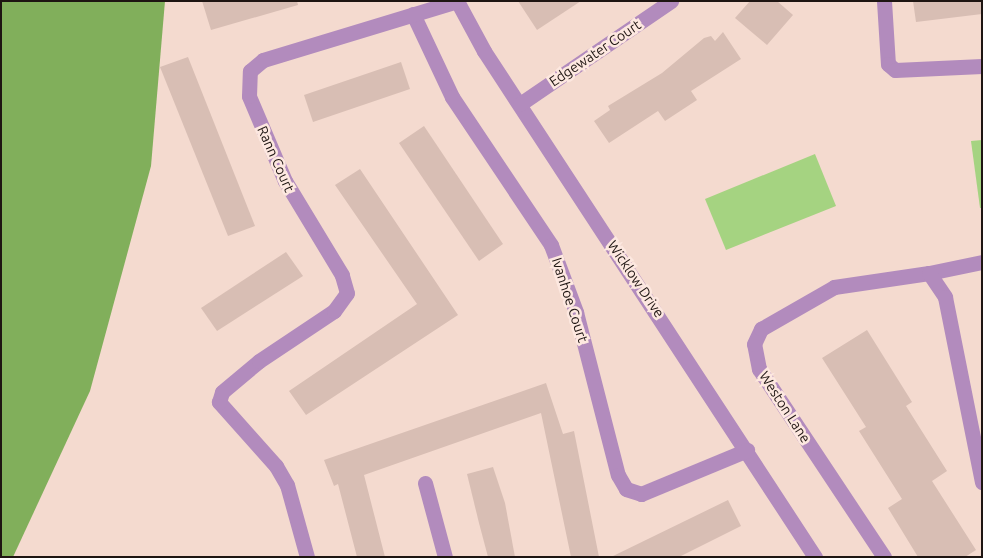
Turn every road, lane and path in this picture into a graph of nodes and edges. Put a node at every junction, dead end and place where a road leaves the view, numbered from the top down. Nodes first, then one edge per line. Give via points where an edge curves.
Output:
1 (457, 1) edge
2 (671, 1) edge
3 (884, 1) edge
4 (412, 14) junction
5 (982, 66) edge
6 (520, 104) junction
7 (982, 262) edge
8 (929, 273) junction
9 (747, 450) junction
10 (982, 482) edge
11 (425, 483) dead end
12 (307, 557) edge
13 (445, 557) edge
14 (815, 557) edge
15 (884, 557) edge

1 - 4 street, Rann Court
1 - 6 street, Wicklow Drive
2 - 6 street, Edgewater Court
3 - 5 street via 888,64 895,70
4 - 9 street, Ivanhoe Court via 452,97 551,244 576,312 618,475 626,489 641,494
4 - 12 street, Rann Court via 263,60 250,71 250,96 285,181 342,275 346,293 334,311 259,361 222,392 222,411 260,448 287,485
6 - 9 street, Wicklow Drive
7 - 8 street, Weston Lane
8 - 10 street via 944,297
8 - 15 street, Weston Lane via 834,287 761,329 754,344 759,369
9 - 14 street, Wicklow Drive
11 - 13 street

